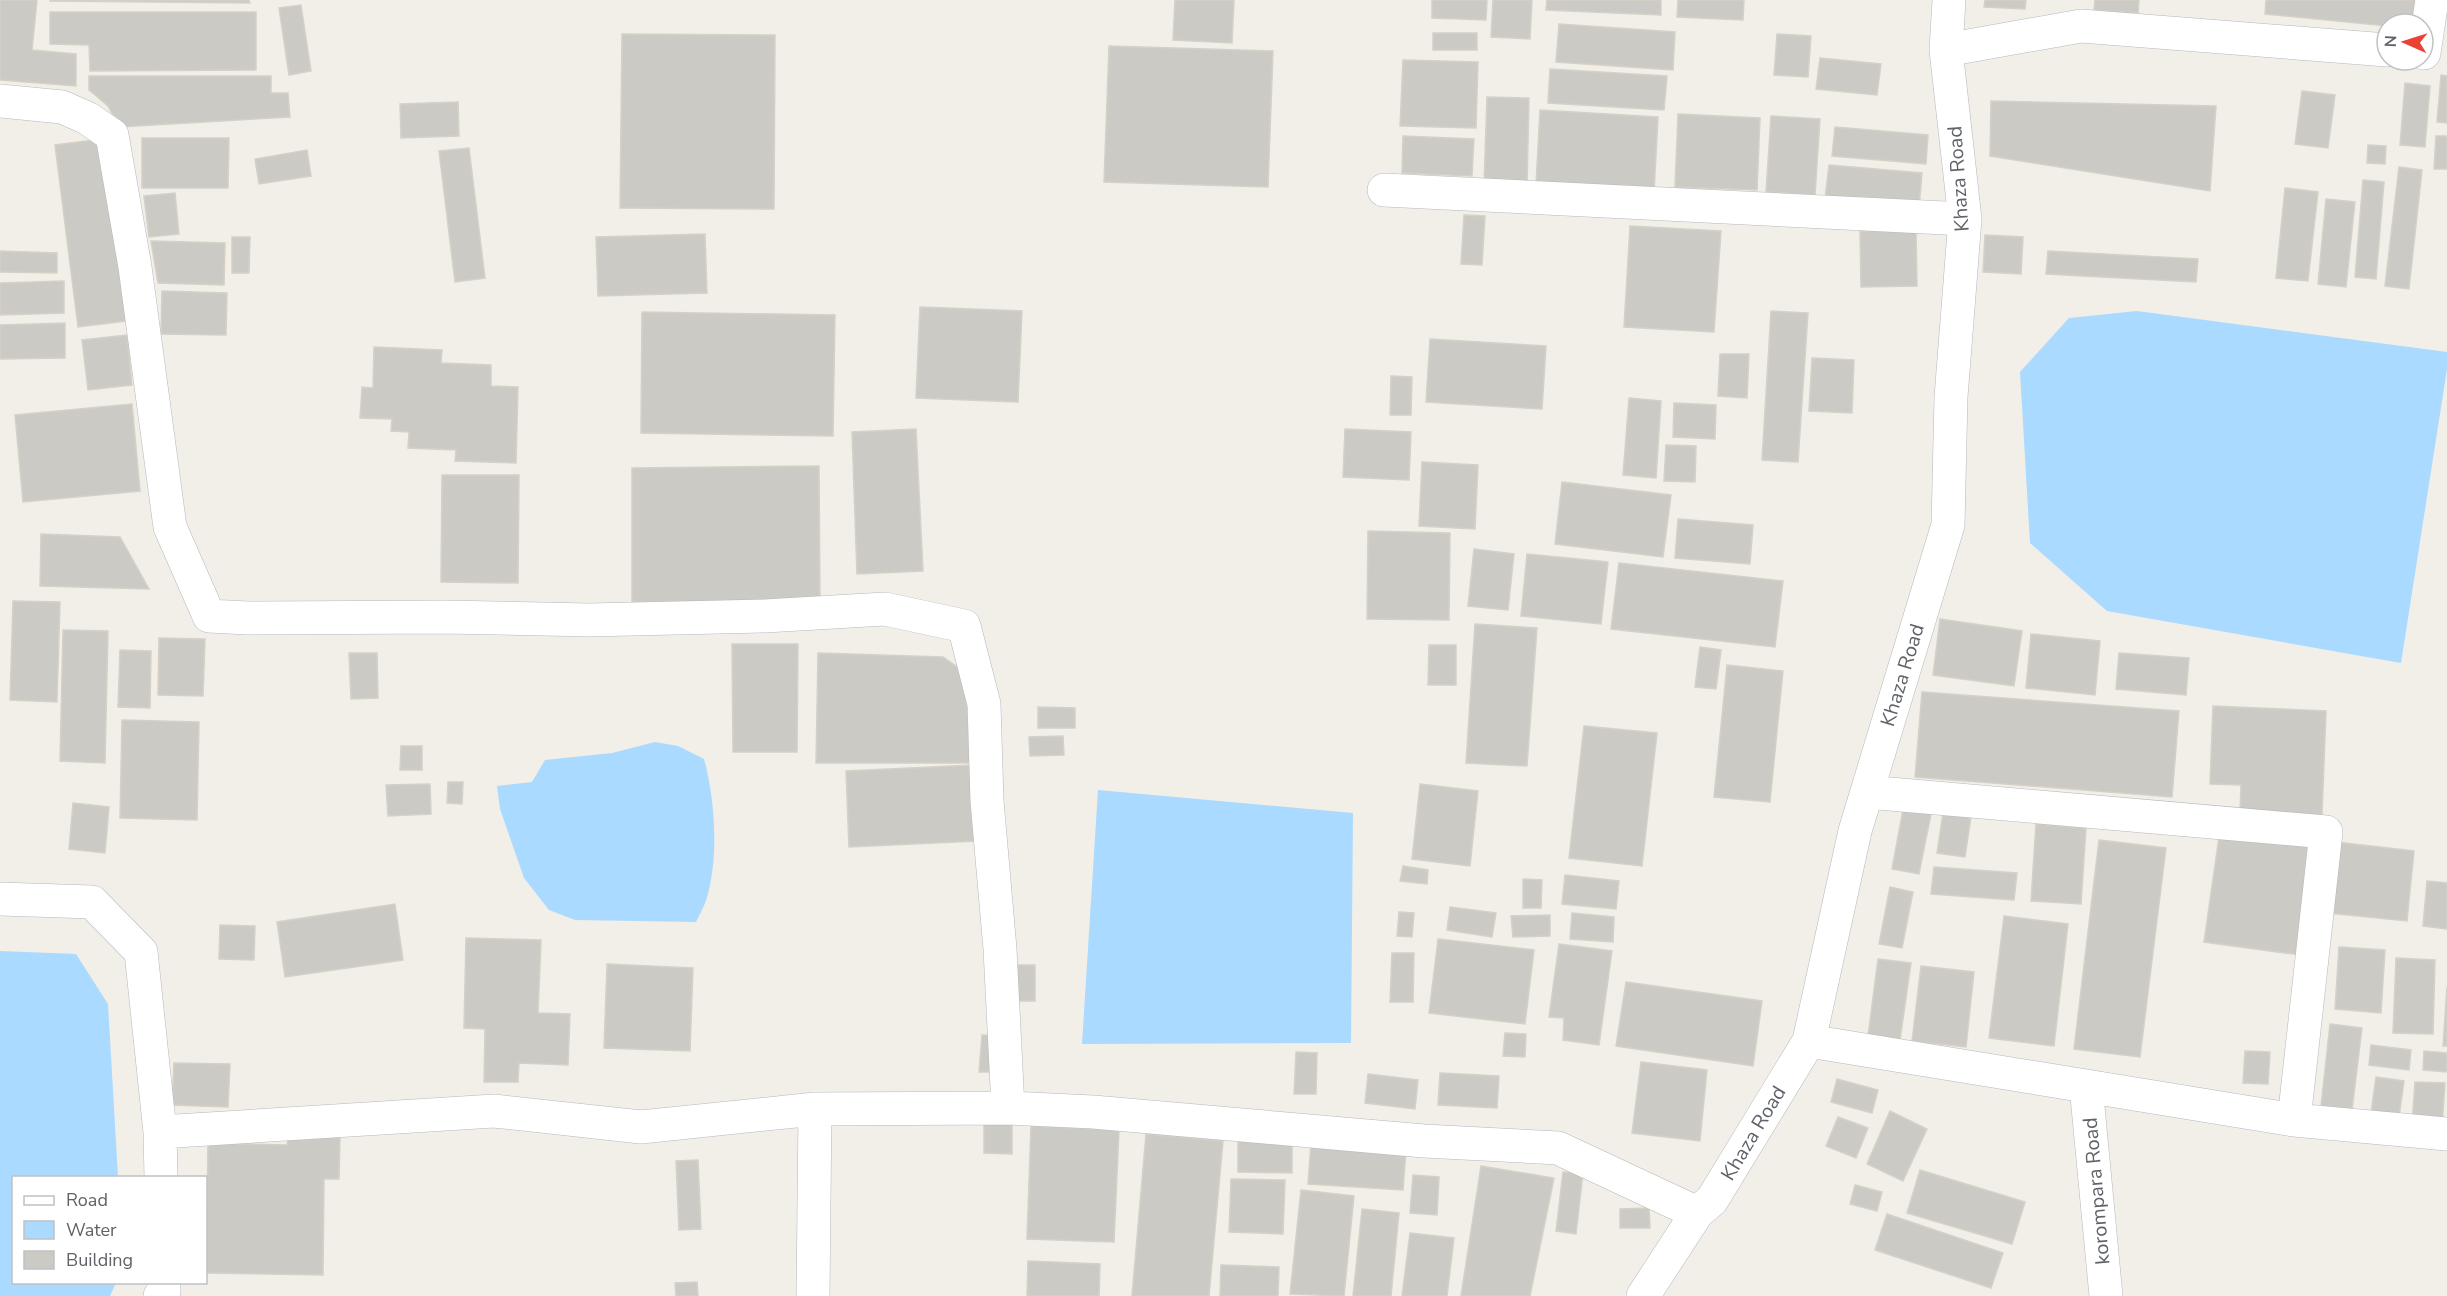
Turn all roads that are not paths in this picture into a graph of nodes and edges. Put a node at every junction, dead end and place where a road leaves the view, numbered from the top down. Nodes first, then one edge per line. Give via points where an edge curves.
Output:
1 (1949, 0) edge
2 (2375, 49) edge
3 (1946, 51) junction
4 (0, 101) edge
5 (1384, 190) dead end
6 (1965, 219) junction
7 (1867, 792) junction
8 (0, 899) edge
9 (1809, 1041) junction
10 (2086, 1086) junction
11 (1008, 1108) junction
12 (815, 1109) junction
13 (2294, 1120) junction
14 (160, 1132) junction
15 (2447, 1134) edge
16 (161, 1176) edge
17 (1697, 1213) junction
18 (813, 1296) edge
19 (1643, 1296) edge
20 (2106, 1296) edge

1 - 3 street, Khaza Road
2 - 3 street via 2081,26
3 - 6 street, Khaza Road
4 - 11 street via 62,107 112,135 135,267 170,527 209,616 589,620 885,609 964,626 984,704
5 - 6 street
6 - 7 street, Khaza Road via 1951,397 1948,525
7 - 9 street, Khaza Road
7 - 13 street via 2326,832
8 - 14 street via 92,902 141,952
9 - 10 street
9 - 17 street, Khaza Road via 1712,1200
10 - 13 street
10 - 20 street, korompara Road
11 - 12 street
11 - 17 street via 1558,1148
12 - 14 street via 641,1127 494,1111
12 - 18 street
13 - 15 street
14 - 16 street
17 - 19 street, Khaza Road

